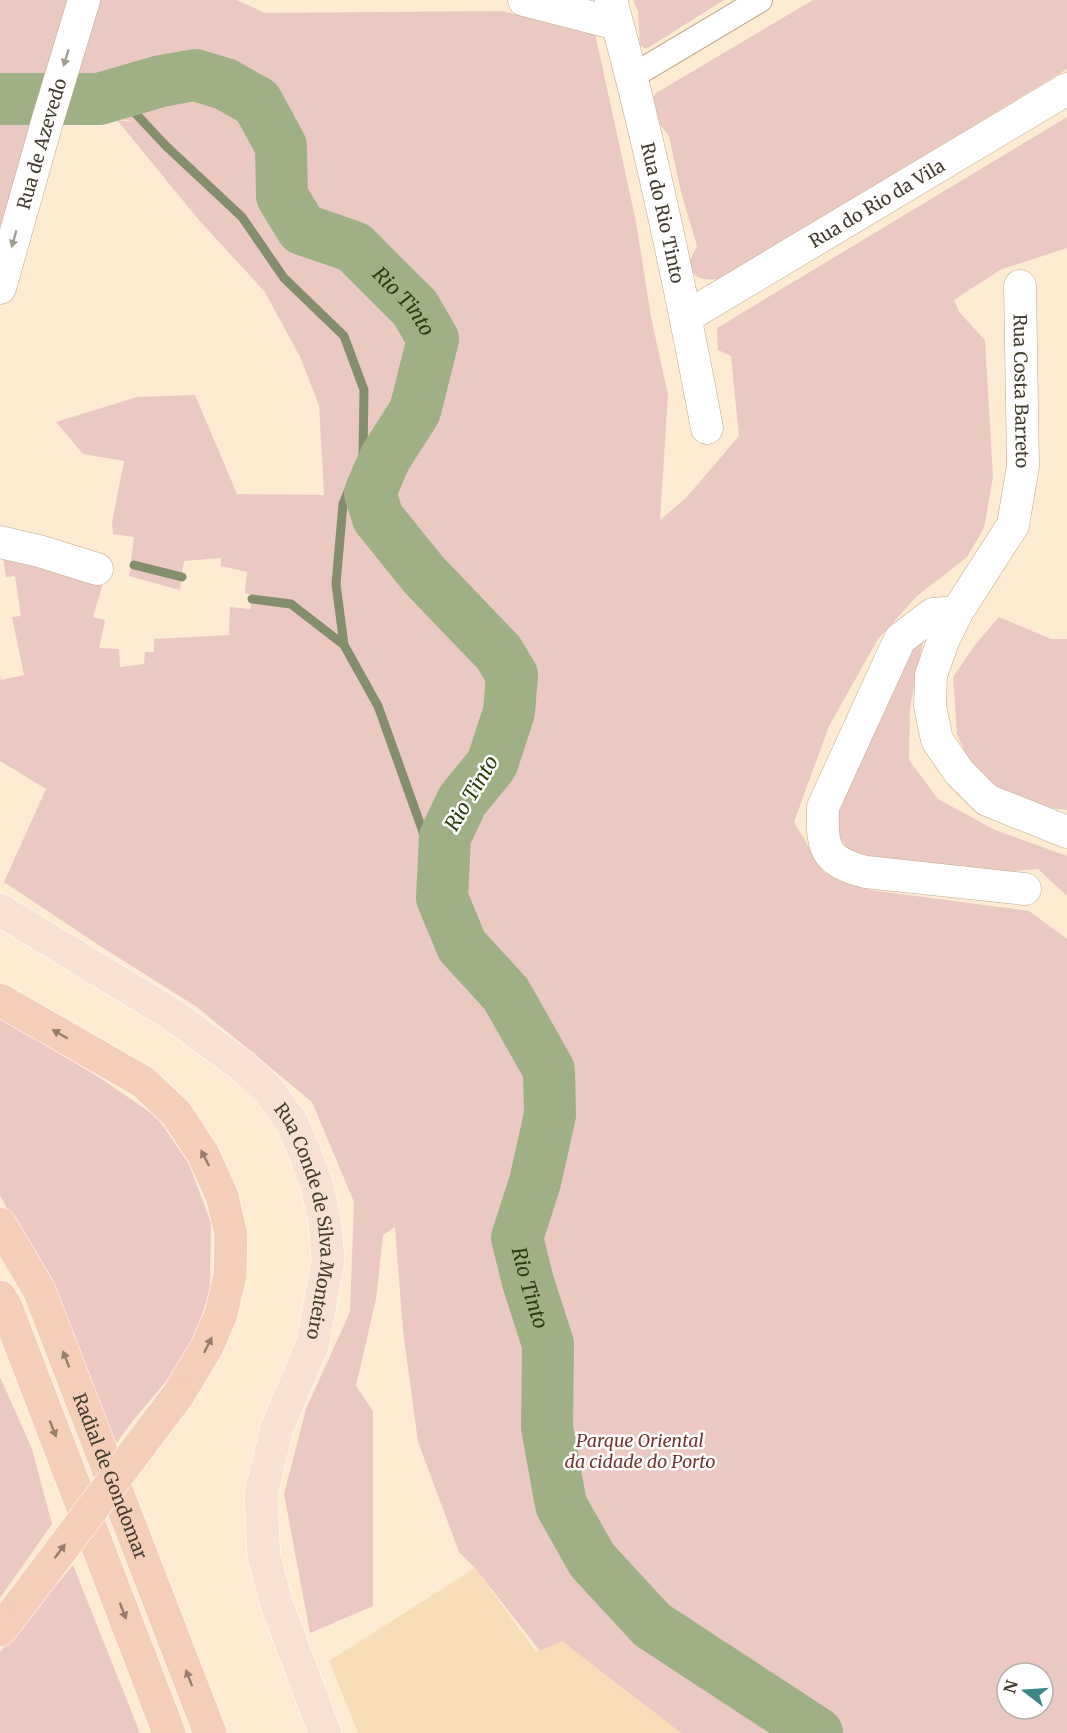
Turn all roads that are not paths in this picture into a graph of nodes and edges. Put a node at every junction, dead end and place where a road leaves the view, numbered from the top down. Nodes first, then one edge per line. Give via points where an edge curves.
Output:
1 (524, 0) edge
2 (760, 0) edge
3 (84, 1) edge
4 (614, 12) edge
5 (631, 76) junction
6 (1067, 89) edge
7 (1020, 286) dead end
8 (0, 288) edge
9 (686, 317) junction
10 (707, 428) dead end
11 (0, 542) edge
12 (97, 569) dead end
13 (957, 612) junction
14 (1067, 832) edge
15 (1025, 890) dead end
16 (0, 910) edge
17 (0, 1000) edge
18 (0, 1224) edge
19 (0, 1297) edge
20 (0, 1630) edge
21 (170, 1733) edge
22 (210, 1733) edge
23 (325, 1733) edge

1 - 4 street
2 - 5 street
3 -> 8 street, Rua de Azevedo
4 - 5 street, Rua do Rio Tinto
5 - 9 street, Rua do Rio Tinto
6 - 9 street, Rua do Rio da Vila
7 - 13 street, Rua Costa Barreto via 1023,466 1013,525
9 - 10 street, Rua do Rio Tinto
11 - 12 street
13 - 14 street, Rua Costa Barreto via 931,675 930,706 937,740 959,772 987,800
13 - 15 street via 933,614 900,639 823,807 822,837 831,855 846,867
16 - 23 main road, Rua Conde de Silva Monteiro via 168,1012 244,1067 291,1121 305,1153 325,1222 328,1260 313,1343 277,1428 261,1494 264,1557 277,1605
20 -> 17 highway, bridge via 178,1395 207,1347 221,1314 230,1275 231,1234 222,1196 208,1165 176,1113 143,1082
22 -> 18 highway, Radial de Gondomar via 39,1290
19 -> 21 highway, Radial de Gondomar

